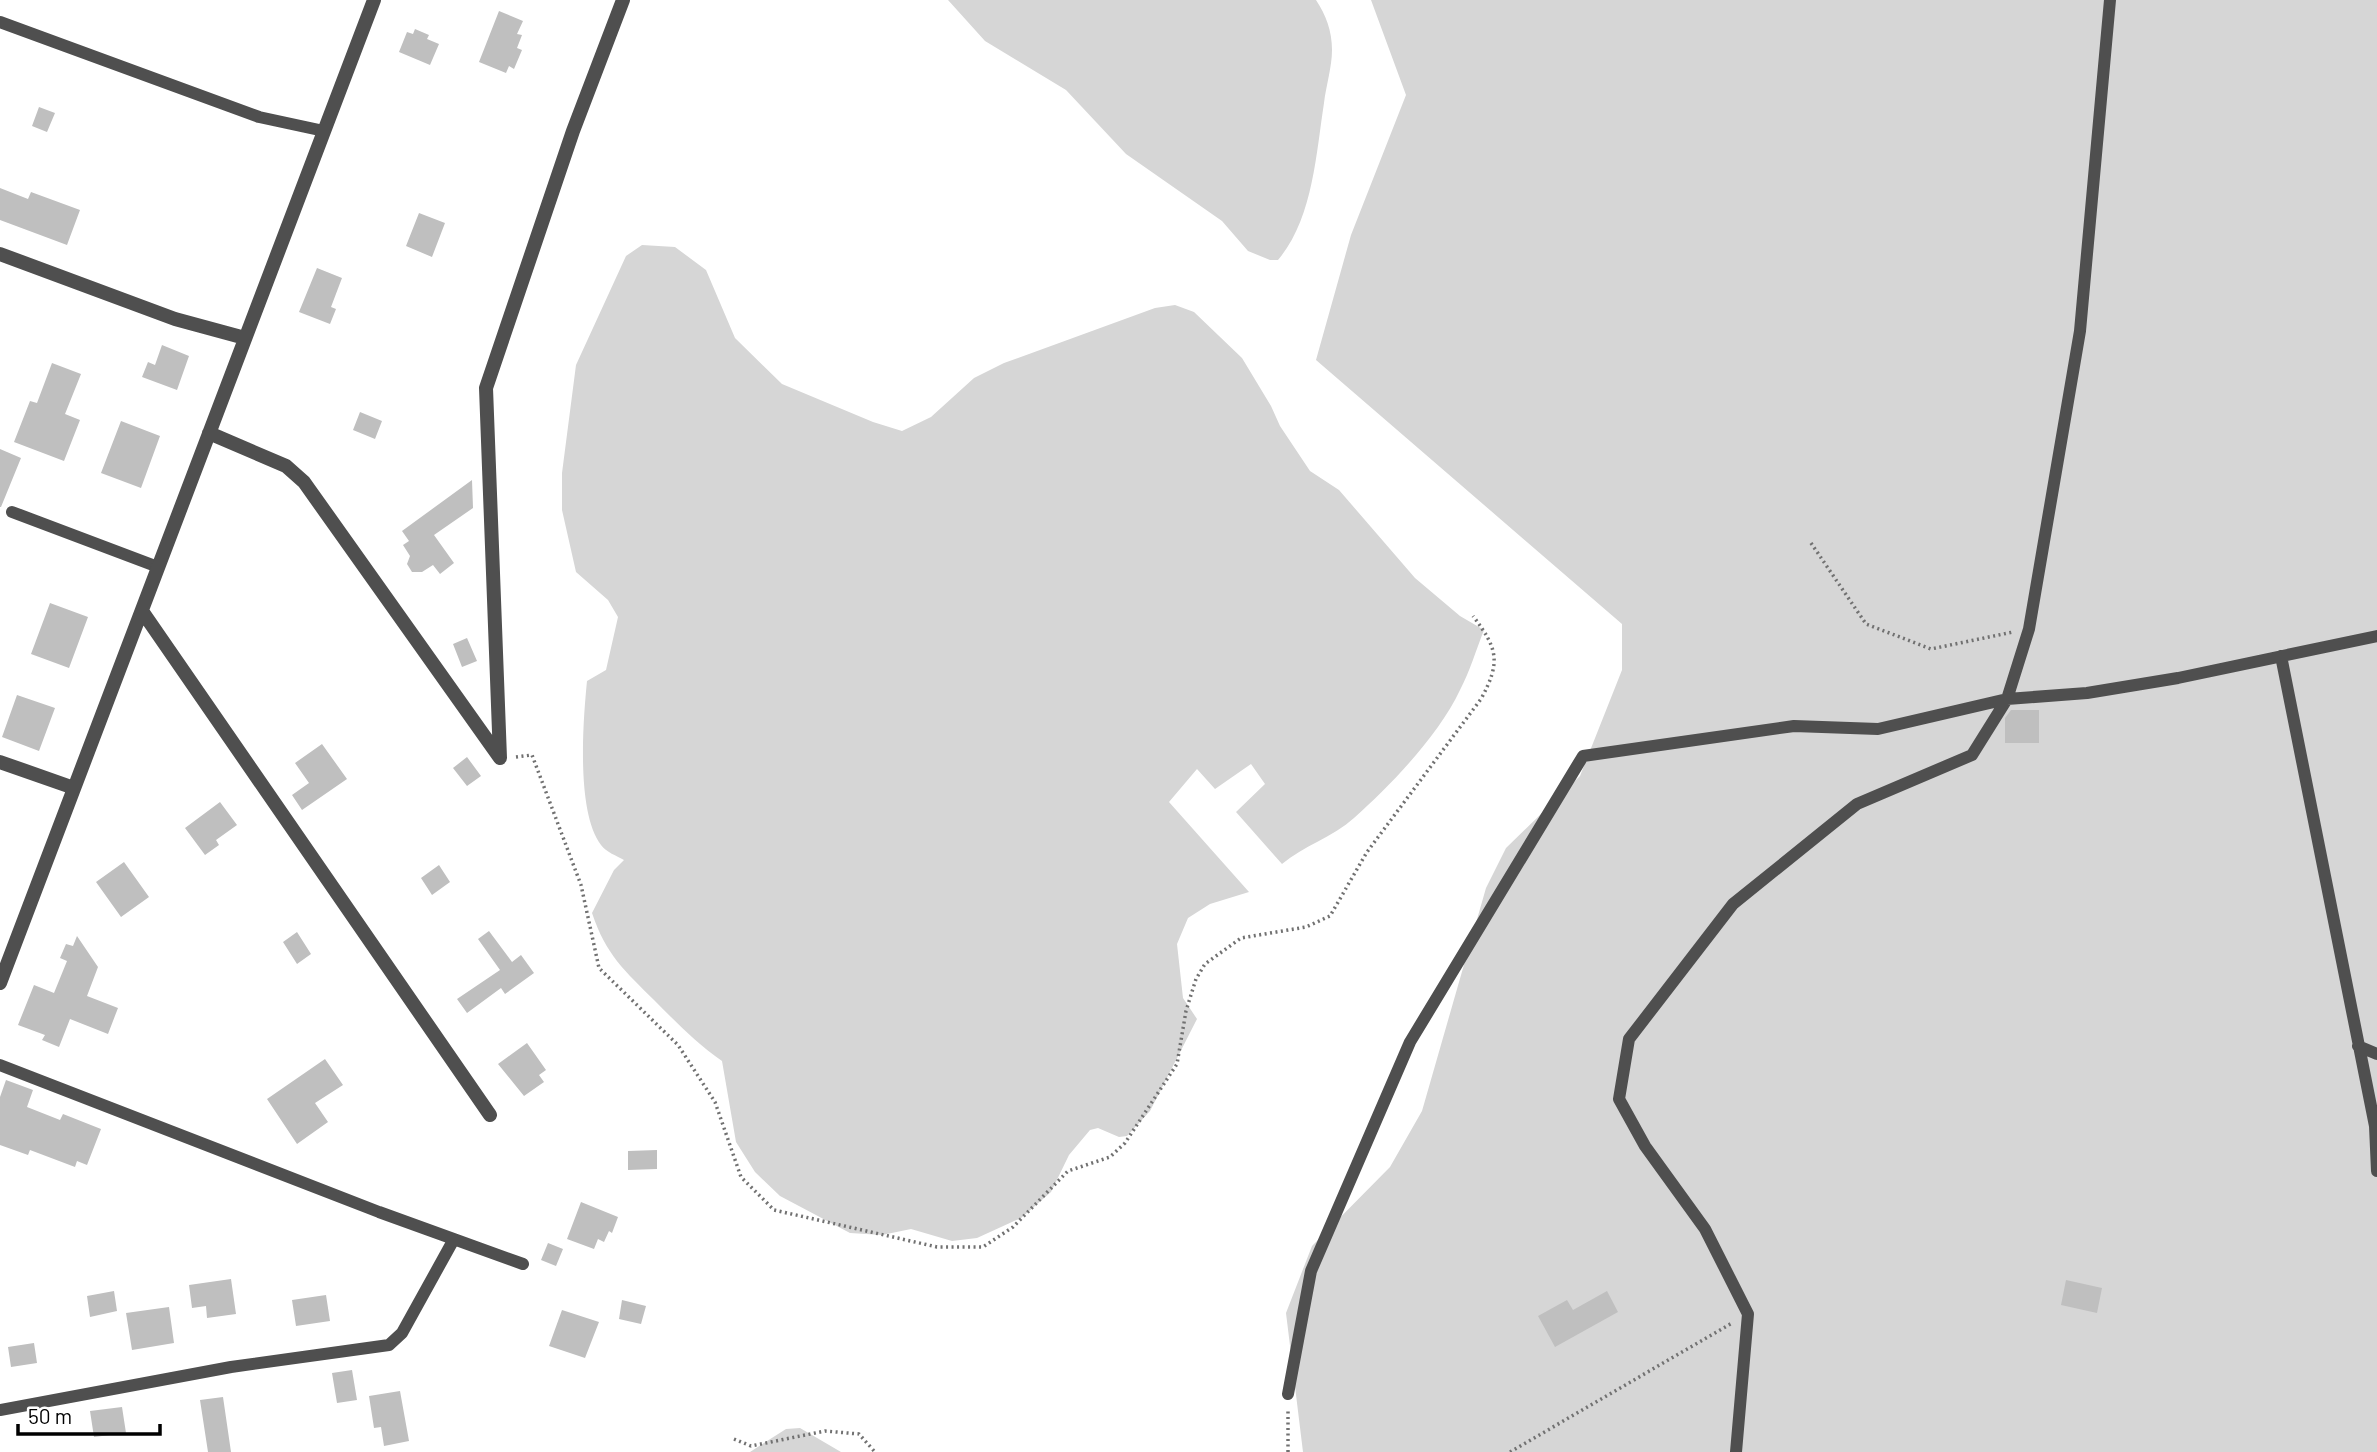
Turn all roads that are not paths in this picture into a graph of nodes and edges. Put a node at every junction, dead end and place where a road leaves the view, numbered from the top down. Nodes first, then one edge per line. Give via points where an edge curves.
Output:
1 (374, 0) edge
2 (623, 0) edge
3 (2110, 0) edge
4 (0, 22) edge
5 (324, 131) junction
6 (0, 254) edge
7 (245, 338) junction
8 (209, 433) junction
9 (12, 512) dead end
10 (158, 567) junction
11 (142, 611) junction
12 (2377, 636) edge
13 (2281, 656) junction
14 (2007, 699) junction
15 (0, 762) edge
16 (74, 788) junction
17 (0, 983) edge
18 (2358, 1046) junction
19 (2377, 1054) edge
20 (0, 1065) edge
21 (490, 1115) dead end
22 (2376, 1126) edge
23 (2377, 1171) edge
24 (454, 1239) junction
25 (523, 1264) dead end
26 (1288, 1394) road end
27 (0, 1410) edge
28 (1736, 1452) edge

1 - 5 street
2 - 8 street via 573,131 486,388 500,758 304,482 286,466
3 - 14 lane via 2080,331 2029,629
4 - 5 lane via 259,117
5 - 7 street
6 - 7 street via 175,319
7 - 8 street
8 - 10 street
9 - 10 lane
10 - 11 street
11 - 16 street
11 - 21 street
12 - 13 lane
13 - 14 lane via 2165,681
13 - 18 lane
14 - 26 lane via 1878,730 1794,726 1583,755 1410,1042 1311,1271
14 - 28 lane via 1972,755 1857,804 1733,904 1629,1039 1619,1099 1645,1146 1705,1230 1748,1314
15 - 16 street
16 - 17 street
18 - 19 lane
18 - 22 lane
20 - 24 lane
22 - 23 lane
24 - 25 lane
24 - 27 lane via 402,1333 389,1345 231,1367

